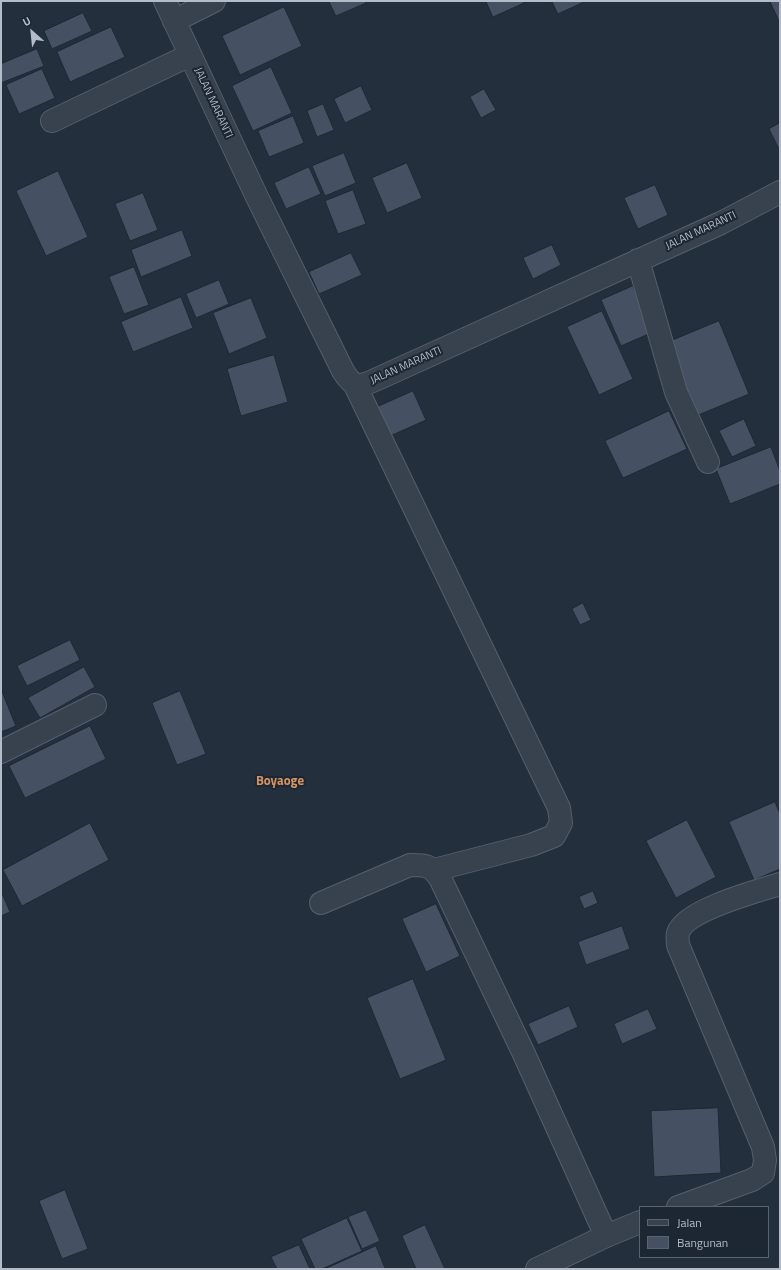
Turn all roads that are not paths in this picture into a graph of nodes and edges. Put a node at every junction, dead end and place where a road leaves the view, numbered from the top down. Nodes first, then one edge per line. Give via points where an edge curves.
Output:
1 (165, 1) edge
2 (214, 1) edge
3 (174, 21) junction
4 (190, 55) junction
5 (52, 121) dead end
6 (780, 192) edge
7 (638, 260) junction
8 (355, 385) junction
9 (708, 462) dead end
10 (95, 705) dead end
11 (1, 752) edge
12 (434, 870) junction
13 (780, 884) edge
14 (322, 903) dead end
15 (772, 1170) edge
16 (681, 1206) edge
17 (639, 1222) edge
18 (606, 1236) junction
19 (537, 1269) edge

1 - 3 street, JALAN MARANTI
2 - 3 street
3 - 4 street, JALAN MARANTI
4 - 5 street
4 - 8 street, JALAN MARANTI via 343,371 347,379
6 - 7 street, JALAN MARANTI via 721,223
7 - 8 street, JALAN MARANTI via 369,383
7 - 9 street via 676,392
8 - 12 street via 559,808 561,823 554,836 531,845
10 - 11 street
12 - 14 street via 425,865 410,865
12 - 18 street via 524,1054
13 - 15 street via 713,907 686,922 678,933 678,946 763,1147 765,1160
15 - 16 street via 737,1186
17 - 18 street
18 - 19 street

